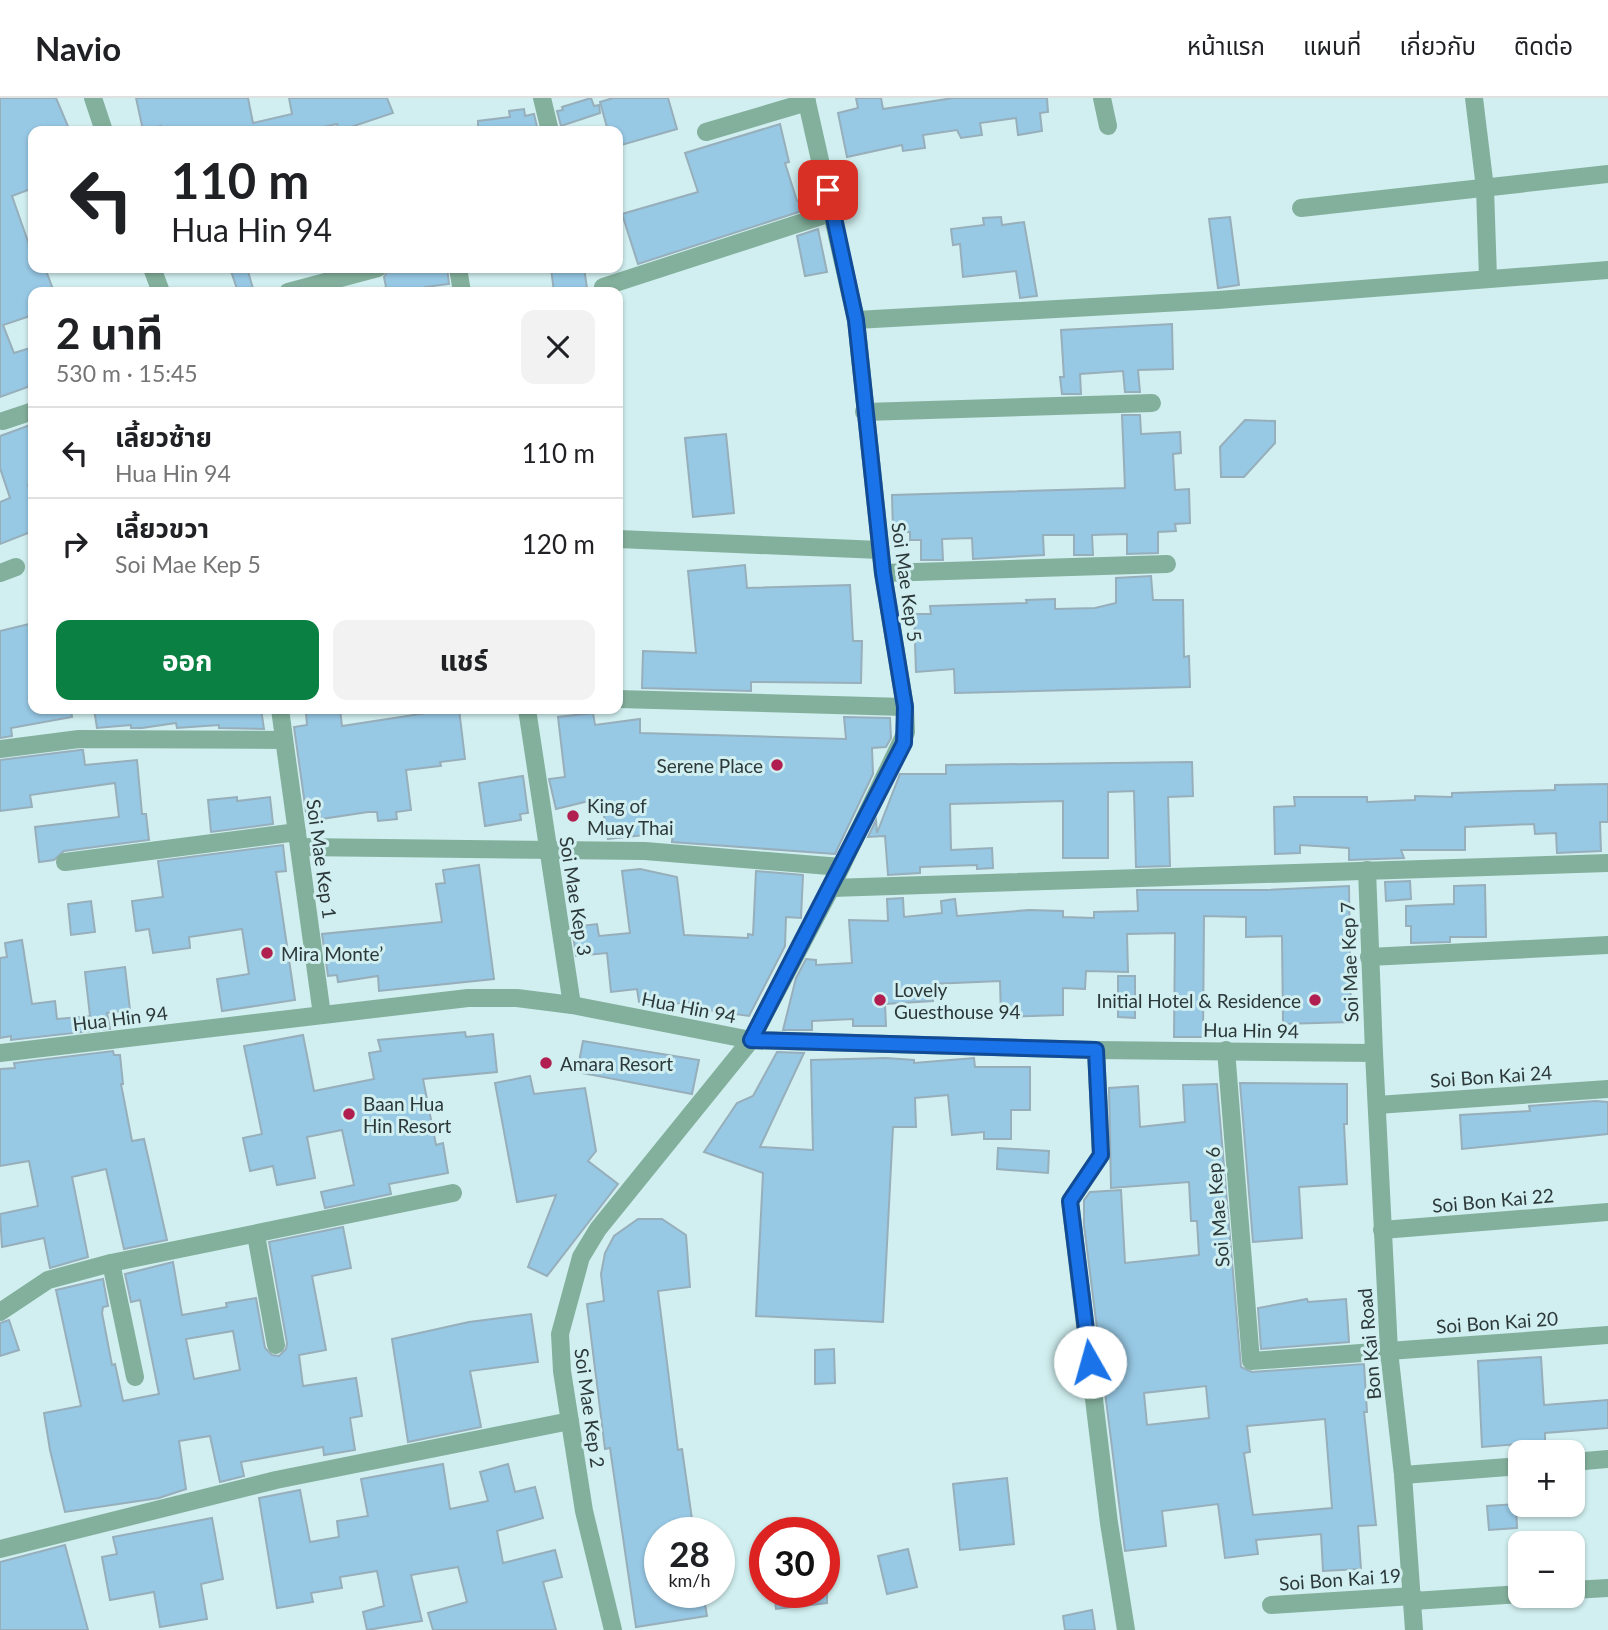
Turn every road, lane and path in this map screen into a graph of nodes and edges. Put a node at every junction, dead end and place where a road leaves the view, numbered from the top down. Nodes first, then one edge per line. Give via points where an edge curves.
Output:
1 (93, 98) edge
2 (542, 98) edge
3 (1102, 98) edge
4 (1474, 98) edge
5 (807, 100) edge
6 (102, 126) edge
7 (549, 126) edge
8 (1108, 127) dead end
9 (706, 132) dead end
10 (1608, 174) edge
11 (1485, 187) junction
12 (1301, 208) dead end
13 (834, 212) junction
14 (1608, 271) edge
15 (359, 273) edge
16 (1488, 278) junction
17 (307, 287) edge
18 (603, 287) dead end
19 (856, 320) junction
20 (1152, 403) dead end
21 (864, 412) junction
22 (28, 413) edge
23 (3, 421) dead end
24 (623, 539) edge
25 (880, 550) junction
26 (1167, 564) dead end
27 (883, 573) junction
28 (623, 699) edge
29 (905, 707) junction
30 (281, 714) edge
31 (528, 714) edge
32 (284, 740) junction
33 (0, 749) edge
34 (298, 840) junction
35 (548, 850) junction
36 (65, 862) dead end
37 (1608, 863) edge
38 (841, 867) junction
39 (1367, 870) junction
40 (831, 888) junction
41 (1608, 945) edge
42 (1369, 957) junction
43 (572, 1005) junction
44 (322, 1015) junction
45 (751, 1040) junction
46 (1096, 1050) junction
47 (1226, 1050) junction
48 (0, 1053) edge
49 (1374, 1053) junction
50 (1608, 1089) edge
51 (1377, 1105) junction
52 (453, 1193) dead end
53 (1608, 1212) edge
54 (1382, 1230) junction
55 (256, 1235) junction
56 (111, 1263) junction
57 (0, 1312) edge
58 (1608, 1335) edge
59 (276, 1345) dead end
60 (1389, 1351) junction
61 (1251, 1361) joint
62 (135, 1377) dead end
63 (570, 1421) junction
64 (1608, 1459) edge
65 (1585, 1461) edge
66 (1508, 1467) edge
67 (1403, 1475) junction
68 (0, 1549) edge
69 (1608, 1588) edge
70 (1585, 1589) edge
71 (1508, 1594) edge
72 (1413, 1598) junction
73 (1271, 1605) dead end
74 (613, 1630) edge
75 (1126, 1630) edge
76 (1414, 1630) edge

1 - 6 street
2 - 7 street
3 - 8 street
4 - 11 street
5 - 9 street
5 - 13 street, Soi Mae Kep 5
10 - 11 street
11 - 12 street
11 - 16 street
13 - 18 street
13 - 19 street, Soi Mae Kep 5
14 - 16 street
15 - 17 street
16 - 19 street via 1218,300
19 - 21 street, Soi Mae Kep 5
20 - 21 street
21 - 25 street, Soi Mae Kep 5
22 - 23 street
24 - 25 street
25 - 27 street, Soi Mae Kep 5
26 - 27 street
27 - 29 street, Soi Mae Kep 5
28 - 29 street
29 - 38 street, Soi Mae Kep 5 via 904,743
30 - 32 street, Soi Mae Kep 1
31 - 35 street, Soi Mae Kep 3
32 - 33 street via 79,739
32 - 34 street, Soi Mae Kep 1
34 - 35 street
34 - 36 street
34 - 44 street, Soi Mae Kep 1
35 - 38 street via 645,851
35 - 43 street, Soi Mae Kep 3
37 - 39 street
38 - 40 street, Soi Mae Kep 5
39 - 40 street
39 - 42 street, Soi Mae Kep 7
40 - 45 street, Soi Mae Kep 5
41 - 42 street
42 - 49 street, Soi Mae Kep 7
43 - 44 street, Hua Hin 94 via 468,998
43 - 45 street, Hua Hin 94
44 - 48 street, Hua Hin 94
45 - 46 street, Hua Hin 94
45 - 63 street, Soi Mae Kep 2 via 598,1229 581,1257 560,1334
46 - 47 street, Hua Hin 94
46 - 75 street via 1101,1155 1070,1201
47 - 49 street, Hua Hin 94
47 - 61 street, Soi Mae Kep 6
49 - 51 street, Bon Kai Road
50 - 51 street, Soi Bon Kai 24
51 - 54 street, Bon Kai Road
52 - 55 street
53 - 54 street, Soi Bon Kai 22
54 - 60 street, Bon Kai Road
55 - 56 street
55 - 59 street
56 - 57 street via 48,1280
56 - 62 street
58 - 60 street, Soi Bon Kai 20
60 - 61 street, Soi Bon Kai 20
60 - 67 street, Bon Kai Road
63 - 68 street via 276,1480
63 - 74 street, Soi Mae Kep 2 via 584,1511
64 - 65 street
66 - 67 street
67 - 72 street, Bon Kai Road
69 - 70 street
71 - 72 street, Soi Bon Kai 19
72 - 73 street, Soi Bon Kai 19
72 - 76 street, Bon Kai Road

